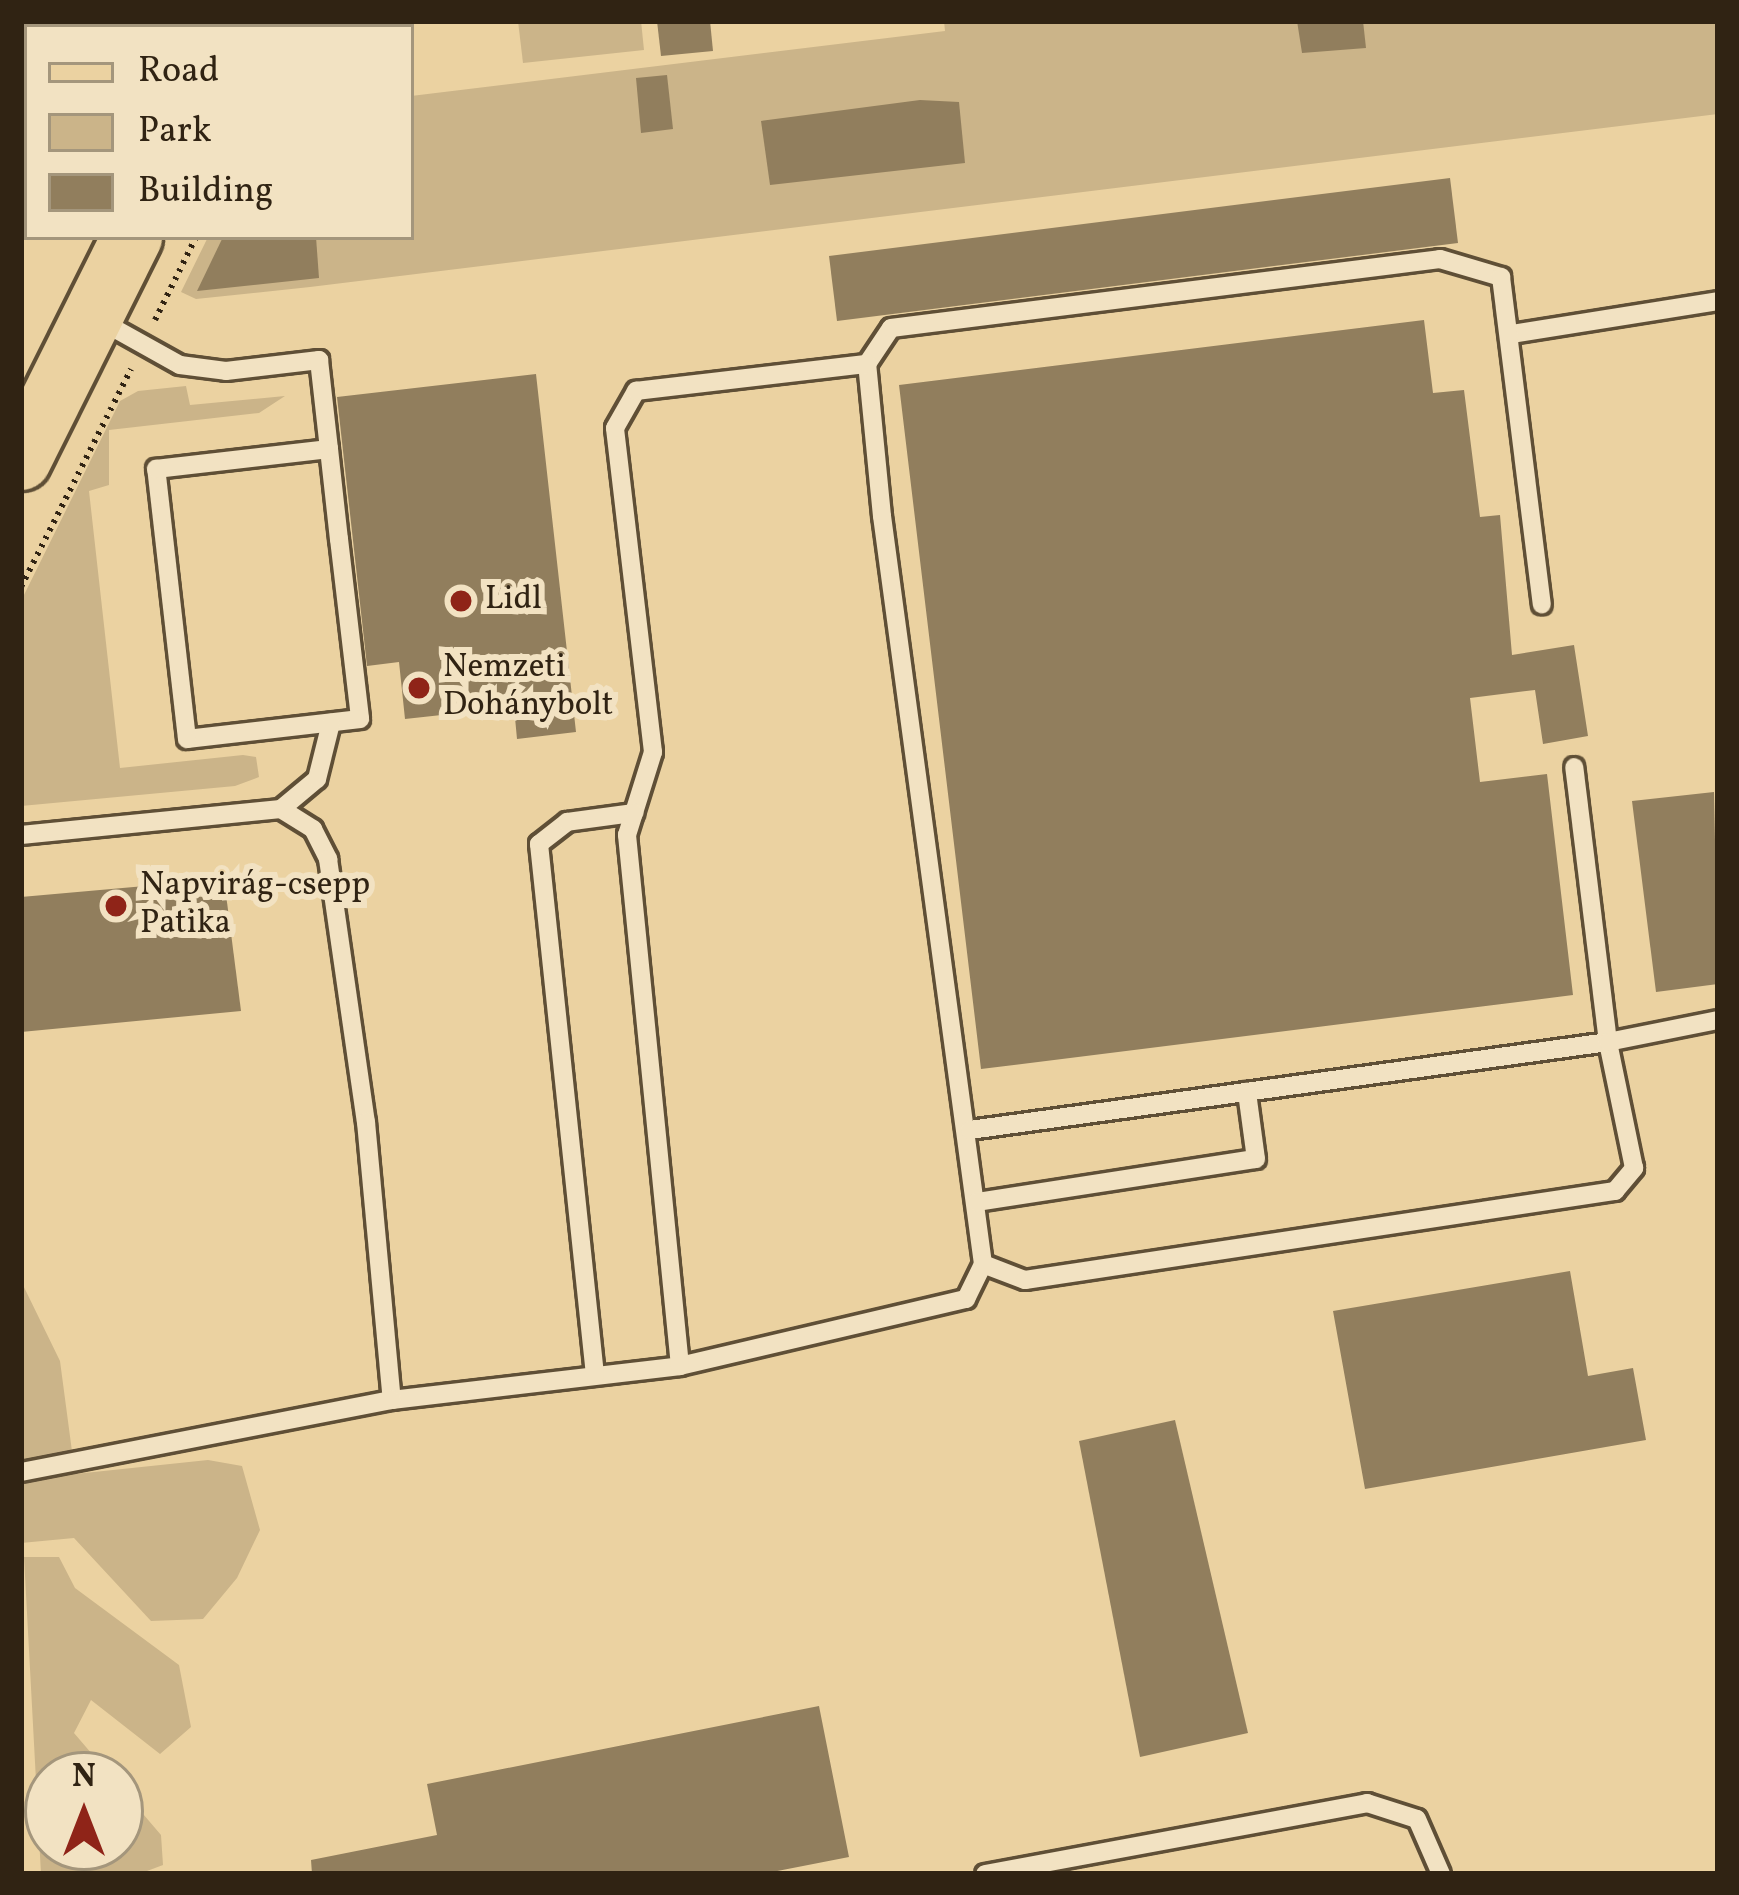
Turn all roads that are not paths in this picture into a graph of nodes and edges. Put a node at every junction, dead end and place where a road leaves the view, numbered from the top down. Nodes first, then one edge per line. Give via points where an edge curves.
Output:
1 (130, 240) edge
2 (1718, 301) edge
3 (92, 315) junction
4 (1512, 334) junction
5 (867, 364) junction
6 (329, 449) junction
7 (21, 460) edge
8 (1542, 604) dead end
9 (331, 723) junction
10 (1574, 767) dead end
11 (281, 809) junction
12 (634, 813) junction
13 (21, 835) edge
14 (1718, 1020) edge
15 (1608, 1042) junction
16 (1247, 1092) junction
17 (970, 1130) junction
18 (977, 1202) junction
19 (983, 1264) junction
20 (680, 1366) junction
21 (595, 1376) junction
22 (392, 1400) junction
23 (21, 1472) edge
24 (985, 1874) edge
25 (1441, 1874) edge

1 - 3 main road
2 - 4 lane
3 - 6 lane via 140,350 226,371 319,360
3 - 7 main road
4 - 5 lane via 1501,277 1440,259 891,328
4 - 8 lane
5 - 12 lane via 636,392 615,428 653,752
5 - 17 lane via 881,516
6 - 9 lane via 360,719
6 - 9 lane via 156,469 187,740
9 - 11 lane via 317,779
10 - 15 lane
11 - 13 lane
11 - 22 lane via 313,829 328,859 366,1122
12 - 20 lane via 627,835
12 - 21 lane via 567,822 539,844
14 - 15 lane
15 - 16 lane
15 - 19 lane via 1634,1168 1615,1191 1025,1280
16 - 17 lane
16 - 18 lane via 1256,1159
17 - 18 lane
18 - 19 lane
19 - 20 lane via 966,1299
20 - 21 lane
21 - 22 lane
22 - 23 lane
24 - 25 lane via 1367,1803 1417,1819

